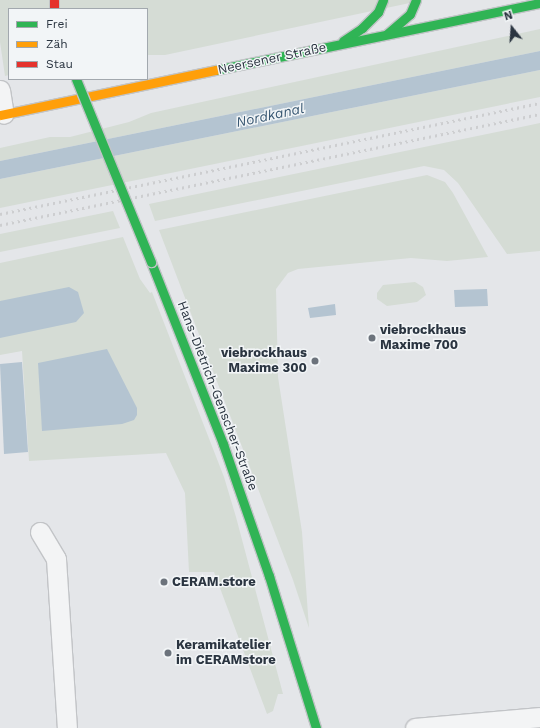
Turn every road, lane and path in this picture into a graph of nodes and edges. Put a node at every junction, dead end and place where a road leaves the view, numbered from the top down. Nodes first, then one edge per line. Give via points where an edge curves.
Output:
1 (383, 0) edge
2 (416, 0) edge
3 (540, 3) edge
4 (386, 35) junction
5 (338, 45) junction
6 (76, 80) edge
7 (0, 90) edge
8 (2, 115) edge
9 (40, 532) dead end
10 (540, 717) edge
11 (67, 728) edge
12 (316, 728) edge
13 (415, 728) edge

1 - 5 street via 378,12 362,28
2 - 4 street via 410,14
3 - 4 street, Neersener Straße
4 - 5 street, Neersener Straße
5 - 8 street, Neersener Straße
6 - 12 street, Hans-Dietrich-Genscher-Straße, bridge via 223,444 269,576
7 - 8 street, Neersener Straße
9 - 11 street via 56,559
10 - 13 street

